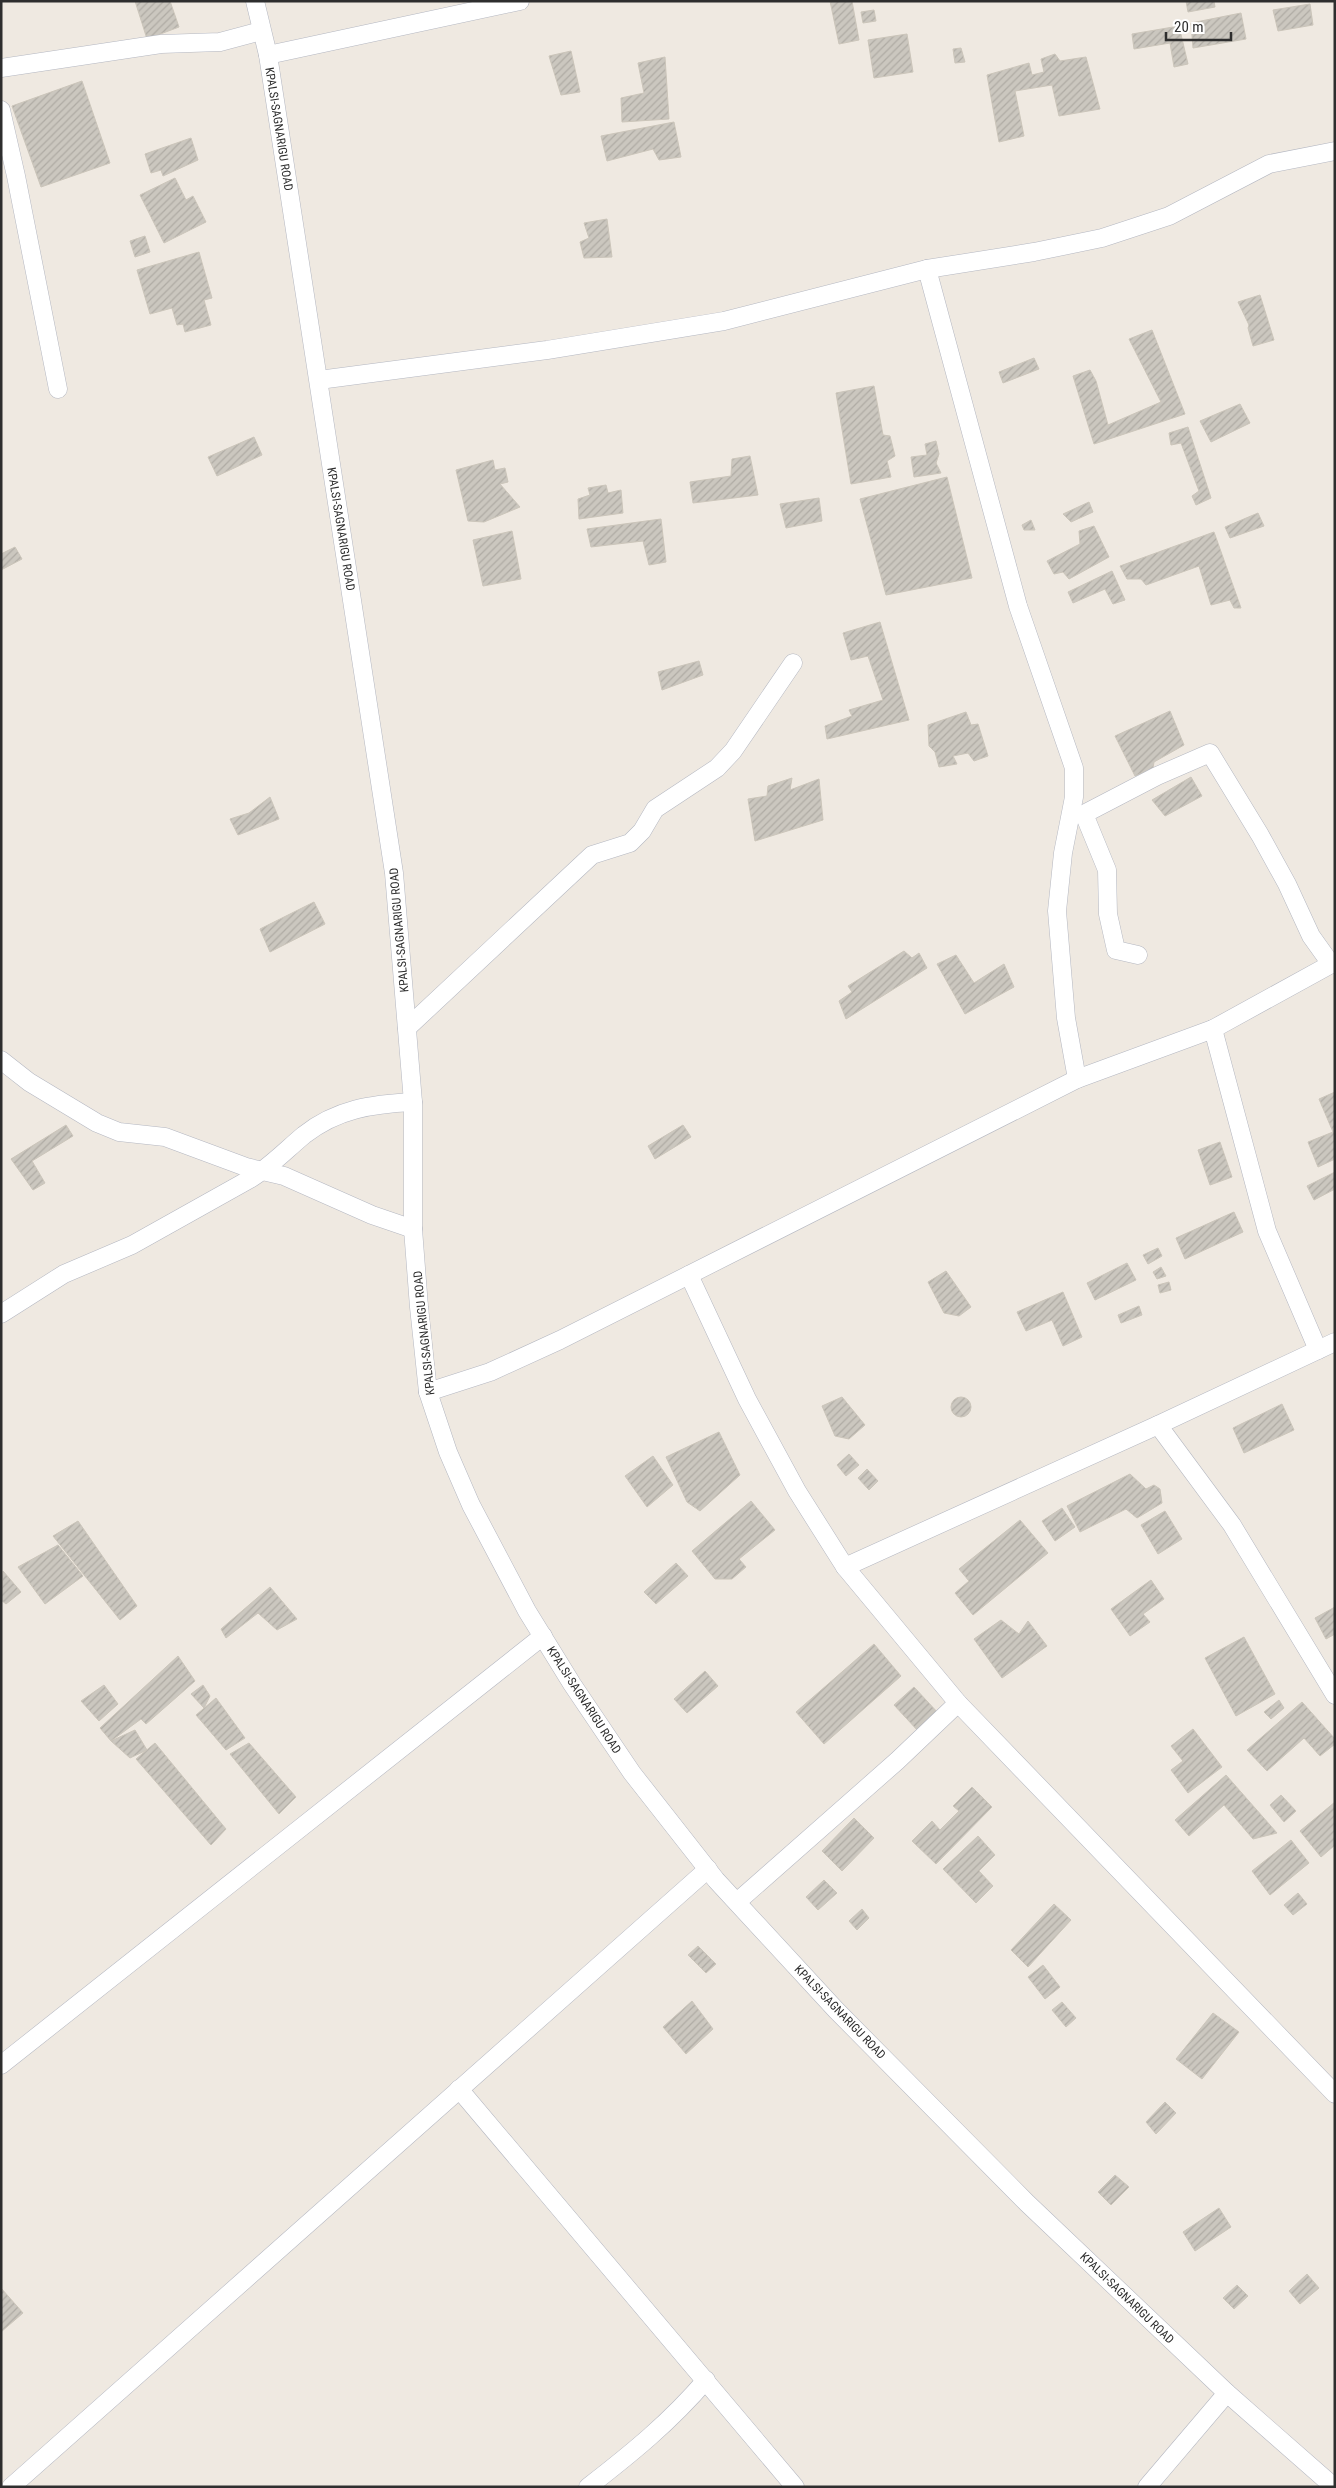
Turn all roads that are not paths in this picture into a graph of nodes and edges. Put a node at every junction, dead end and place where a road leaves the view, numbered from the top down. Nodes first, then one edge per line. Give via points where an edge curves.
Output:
1 (255, 1) edge
2 (520, 1) edge
3 (516, 2) edge
4 (261, 30) junction
5 (268, 55) junction
6 (1, 68) edge
7 (1, 110) edge
8 (1335, 151) edge
9 (927, 269) junction
10 (319, 380) junction
11 (58, 390) dead end
12 (792, 664) dead end
13 (1138, 955) dead end
14 (1333, 963) edge
15 (407, 1028) junction
16 (1213, 1029) junction
17 (1, 1060) edge
18 (1077, 1079) junction
19 (413, 1102) junction
20 (264, 1171) junction
21 (412, 1229) junction
22 (689, 1275) junction
23 (1, 1314) edge
24 (1335, 1342) edge
25 (1318, 1350) junction
26 (428, 1392) junction
27 (1158, 1425) junction
28 (845, 1567) junction
29 (542, 1636) junction
30 (1335, 1695) edge
31 (958, 1703) junction
32 (708, 1869) junction
33 (737, 1902) junction
34 (1, 2065) edge
35 (459, 2090) junction
36 (1335, 2094) edge
37 (706, 2380) junction
38 (1227, 2393) junction
39 (11, 2487) edge
40 (588, 2487) edge
41 (795, 2487) edge
42 (1147, 2487) edge
43 (1334, 2487) edge

1 - 4 street, KPALSI-SAGNARIGU ROAD
2 - 3 street
3 - 5 street
4 - 5 street, KPALSI-SAGNARIGU ROAD
4 - 6 street via 220,42 161,44
5 - 10 street, KPALSI-SAGNARIGU ROAD
7 - 11 street
8 - 9 street via 1269,164 1169,216 1102,238
9 - 10 street via 724,321 547,350
9 - 18 street via 1018,606 1074,768 1074,797 1063,852 1058,911 1066,1018
10 - 15 street, KPALSI-SAGNARIGU ROAD via 394,873
12 - 15 street via 733,751 717,768 654,809 642,831 630,843 592,855
13 - 14 street via 1116,950 1108,914 1107,870 1084,814 1210,753 1274,860 1311,936
14 - 16 street
15 - 19 street, KPALSI-SAGNARIGU ROAD
16 - 18 street
16 - 25 street via 1267,1231
17 - 20 street via 97,1123 119,1132 165,1137
18 - 22 street
19 - 20 street via 375,1104 337,1115 303,1136
19 - 21 street, KPALSI-SAGNARIGU ROAD
20 - 21 street via 293,1179 372,1215
20 - 23 street via 132,1245 64,1274
21 - 26 street, KPALSI-SAGNARIGU ROAD
22 - 26 street via 499,1368
22 - 28 street via 747,1399 797,1491
24 - 25 street
25 - 27 street
26 - 29 street, KPALSI-SAGNARIGU ROAD via 448,1452 471,1505
27 - 28 street
27 - 30 street via 1232,1525
28 - 31 street
29 - 32 street, KPALSI-SAGNARIGU ROAD via 632,1773
29 - 34 street
31 - 33 street
31 - 36 street
32 - 33 street, KPALSI-SAGNARIGU ROAD
32 - 35 street
33 - 38 street, KPALSI-SAGNARIGU ROAD via 836,2010 1020,2196
35 - 37 street
35 - 39 street
37 - 40 street via 641,2447
37 - 41 street
38 - 42 street
38 - 43 street, KPALSI-SAGNARIGU ROAD

